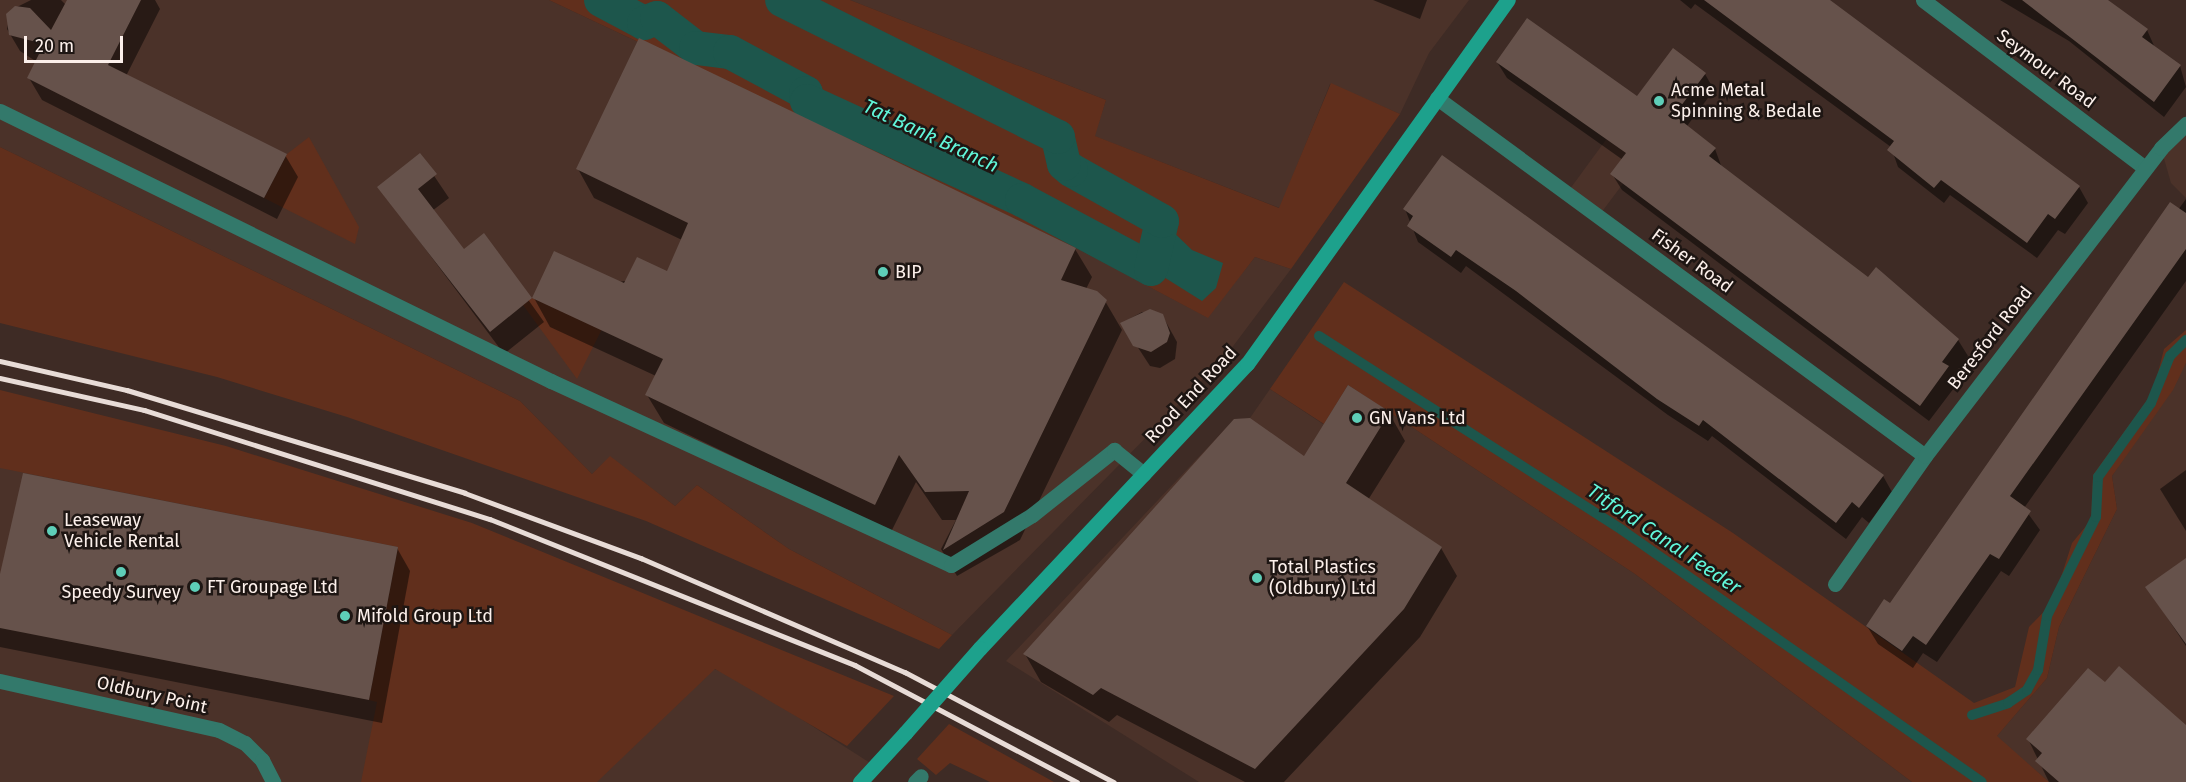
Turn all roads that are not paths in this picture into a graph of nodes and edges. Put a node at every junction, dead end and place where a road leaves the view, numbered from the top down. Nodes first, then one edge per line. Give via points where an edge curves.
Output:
1 (1508, 0) edge
2 (1923, 0) edge
3 (1437, 98) junction
4 (0, 111) edge
5 (2186, 124) edge
6 (2145, 168) junction
7 (1925, 456) junction
8 (1144, 474) junction
9 (1836, 584) dead end
10 (0, 681) edge
11 (273, 782) edge
12 (860, 782) edge

1 - 3 street, Rood End Road
2 - 6 street, Seymour Road
3 - 7 street, Fisher Road
3 - 8 street, Rood End Road via 1247,364
4 - 8 street via 551,381 951,565 1032,515 1114,450
5 - 6 street, Beresford Road
6 - 7 street, Beresford Road
7 - 9 street, Beresford Road
8 - 12 street, Rood End Road, bridge
10 - 11 street, Oldbury Point via 219,730 245,742 262,760

